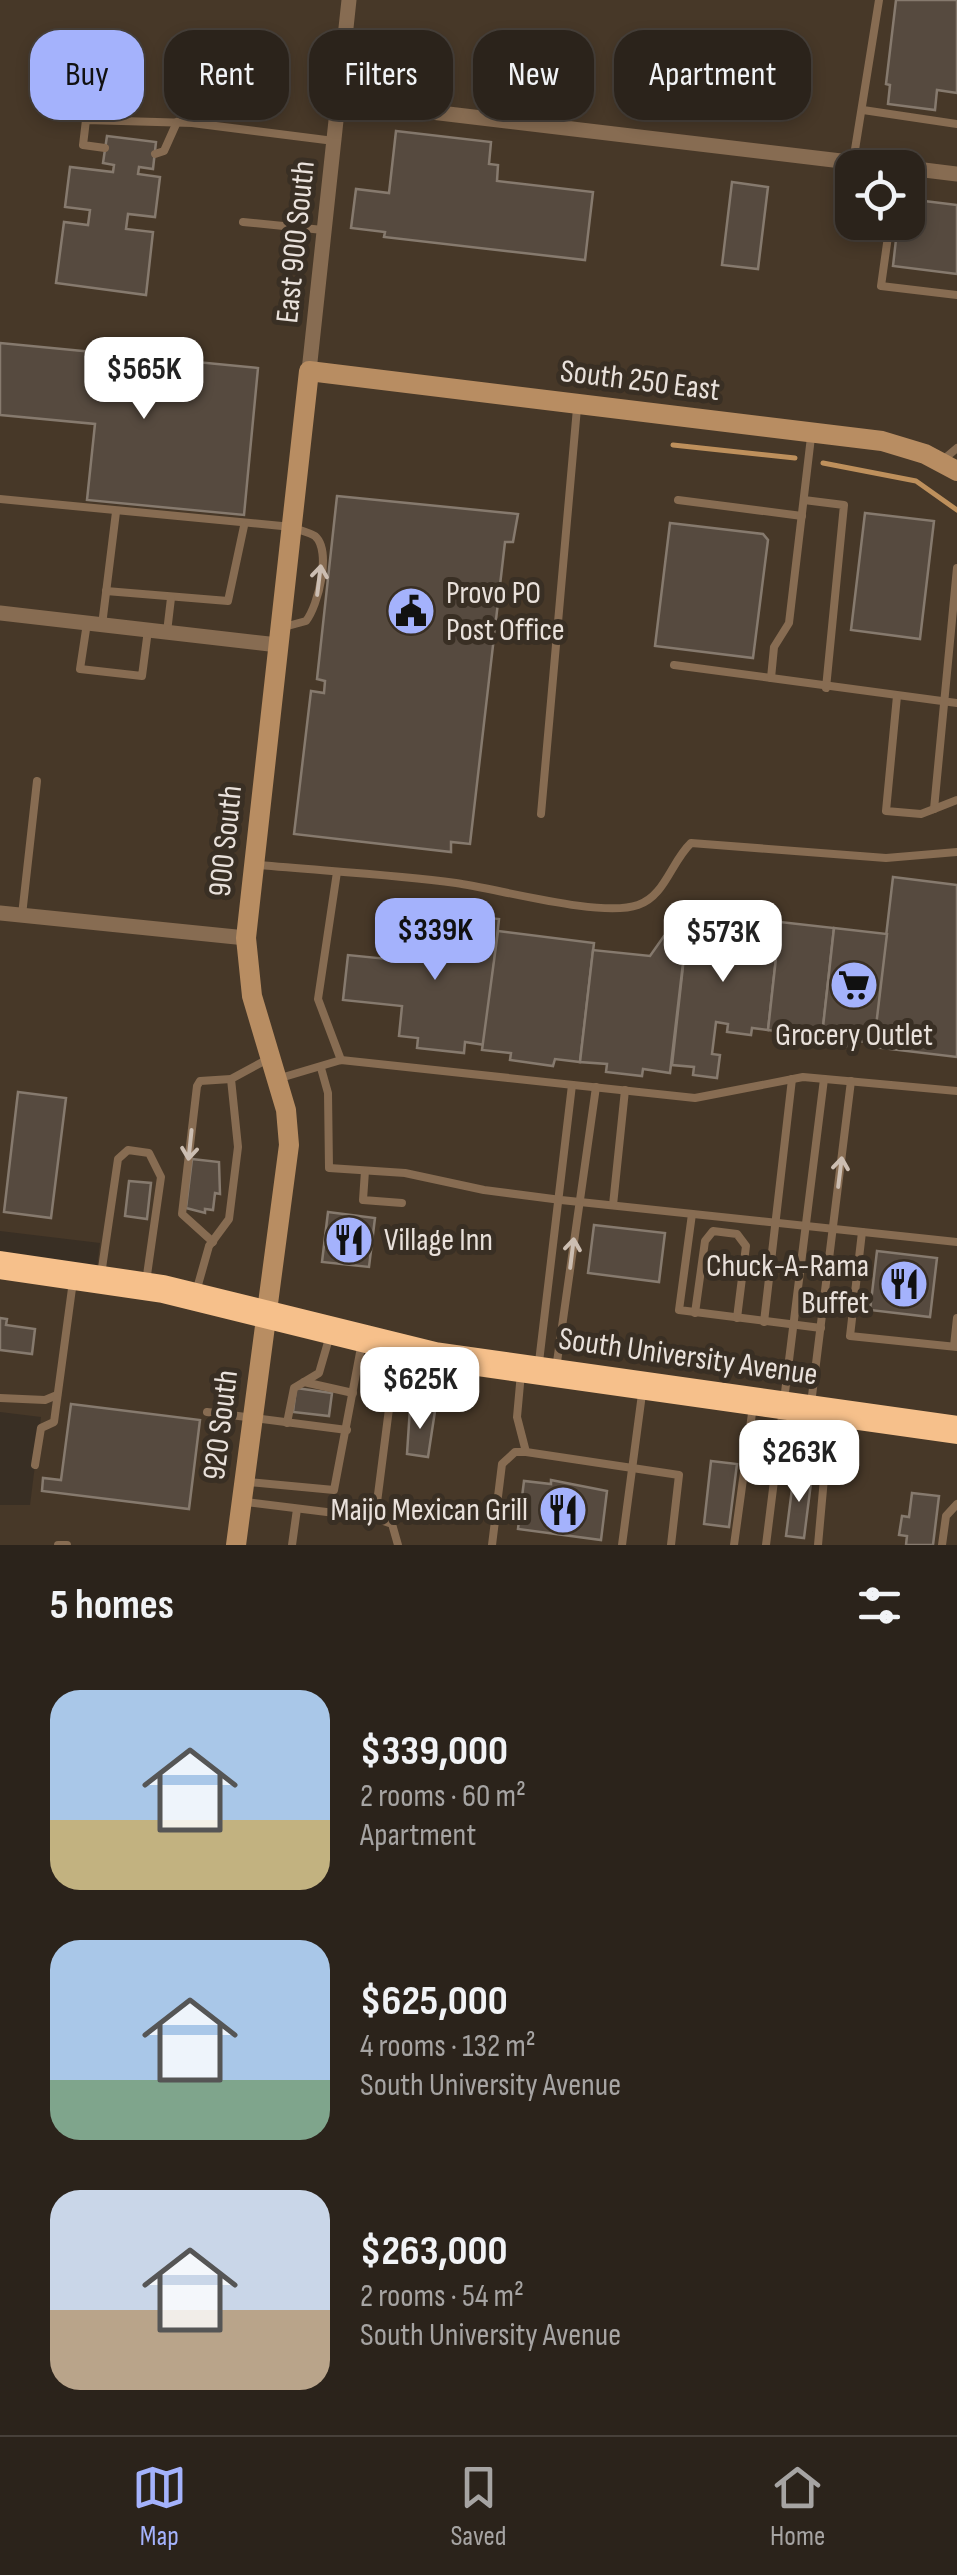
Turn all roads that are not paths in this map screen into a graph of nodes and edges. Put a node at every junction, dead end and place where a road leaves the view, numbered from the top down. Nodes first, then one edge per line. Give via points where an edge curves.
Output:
1 (350, 0) edge
2 (879, 0) edge
3 (346, 30) edge
4 (863, 110) junction
5 (453, 115) edge
6 (336, 120) edge
7 (177, 122) junction
8 (957, 124) edge
9 (334, 141) junction
10 (105, 148) dead end
11 (855, 150) edge
12 (155, 154) dead end
13 (835, 160) edge
14 (925, 171) edge
15 (957, 174) edge
16 (243, 222) dead end
17 (325, 230) junction
18 (887, 240) edge
19 (957, 296) edge
20 (310, 372) junction
21 (578, 404) junction
22 (811, 432) junction
23 (951, 460) edge
24 (0, 499) edge
25 (678, 500) dead end
26 (804, 500) junction
27 (116, 512) junction
28 (802, 516) junction
29 (244, 526) junction
30 (292, 528) junction
31 (957, 568) edge
32 (106, 590) junction
33 (171, 598) junction
34 (0, 612) edge
35 (94, 624) junction
36 (148, 630) junction
37 (167, 632) junction
38 (279, 636) junction
39 (674, 665) dead end
40 (770, 678) junction
41 (826, 688) junction
42 (897, 696) junction
43 (946, 702) junction
44 (957, 703) edge
45 (37, 782) dead end
46 (957, 800) edge
47 (934, 809) junction
48 (541, 814) dead end
49 (957, 852) edge
50 (254, 864) junction
51 (337, 872) junction
52 (0, 912) edge
53 (22, 915) junction
54 (246, 938) junction
55 (271, 1058) junction
56 (341, 1060) junction
57 (321, 1068) junction
58 (231, 1079) junction
59 (792, 1079) junction
60 (824, 1079) junction
61 (277, 1080) junction
62 (851, 1081) junction
63 (572, 1084) junction
64 (596, 1087) junction
65 (625, 1090) junction
66 (957, 1091) edge
67 (365, 1172) junction
68 (560, 1200) junction
69 (579, 1202) junction
70 (402, 1203) dead end
71 (613, 1205) junction
72 (692, 1214) junction
73 (776, 1223) junction
74 (806, 1226) junction
75 (833, 1229) junction
76 (862, 1232) junction
77 (213, 1242) junction
78 (957, 1242) edge
79 (0, 1265) edge
80 (87, 1278) junction
81 (146, 1287) junction
82 (548, 1293) junction
83 (567, 1295) junction
84 (194, 1297) junction
85 (265, 1313) junction
86 (695, 1313) junction
87 (737, 1318) junction
88 (957, 1318) edge
89 (764, 1322) junction
90 (795, 1326) junction
91 (821, 1328) junction
92 (331, 1330) junction
93 (363, 1339) junction
94 (955, 1347) edge
95 (397, 1348) junction
96 (538, 1372) junction
97 (304, 1382) junction
98 (643, 1384) junction
99 (353, 1393) junction
100 (57, 1395) junction
101 (0, 1398) edge
102 (754, 1400) junction
103 (798, 1406) junction
104 (207, 1412) dead end
105 (252, 1420) junction
106 (287, 1424) junction
107 (347, 1430) junction
108 (957, 1430) edge
109 (526, 1452) junction
110 (35, 1465) dead end
111 (632, 1469) junction
112 (243, 1491) junction
113 (957, 1504) edge
114 (297, 1508) junction
115 (375, 1518) junction
116 (58, 1545) edge
117 (67, 1545) edge
118 (236, 1545) edge
119 (292, 1545) edge
120 (398, 1545) edge
121 (492, 1545) edge
122 (622, 1545) edge
123 (670, 1545) edge
124 (734, 1545) edge
125 (766, 1545) edge
126 (818, 1545) edge
127 (942, 1545) edge

1 - 3 street, East 900 South
2 - 4 lane
4 - 8 lane
4 - 11 lane
5 - 13 street
6 - 9 street, East 900 South
7 - 9 lane
7 - 10 lane via 86,120 84,145
7 - 12 lane via 164,152
9 - 17 street, East 900 South
14 - 15 street
16 - 17 lane
17 - 20 street, East 900 South
18 - 19 lane via 881,286
20 - 21 street, South 250 East
20 - 30 street, 900 South
21 - 22 street, South 250 East
21 - 48 lane
22 - 23 street, South 250 East via 882,440
22 - 26 lane
24 - 27 lane
25 - 28 lane
26 - 28 lane
26 - 41 lane via 844,506
27 - 29 lane
27 - 32 lane
28 - 40 lane via 789,623 774,647
29 - 30 lane
29 - 33 lane via 228,602
30 - 38 street, 900 South
38 -> 30 lane via 316,608 322,548 314,535
31 - 43 lane
32 - 33 lane
32 - 35 lane
33 - 37 lane
34 - 35 street
35 - 36 street
35 - 36 lane via 80,669 142,676
36 - 37 street
37 - 38 street
38 - 50 street, 900 South
39 - 40 lane
40 - 41 lane
41 - 42 lane
42 - 43 lane
42 - 47 lane via 886,811
43 - 44 lane
43 - 47 lane
45 - 53 lane
46 - 47 lane
49 - 51 lane via 886,858 691,843 658,893 637,906 604,908
50 - 51 lane
50 - 54 street, 900 South
51 - 56 lane via 318,999
52 - 53 street
53 - 54 street
54 - 55 street, 900 South via 252,996
55 - 58 lane
55 - 61 street, 900 South
56 - 57 lane
56 - 63 lane
57 - 61 lane
57 - 67 lane via 329,1168
58 - 77 lane via 236,1165 230,1219
58 -> 77 lane via 197,1086 182,1214
59 - 60 lane
59 - 65 lane via 695,1098
59 - 73 lane
60 - 62 lane
60 - 74 lane
61 - 85 street, 900 South via 288,1144
62 - 66 lane
75 -> 62 lane
63 - 64 lane
63 - 68 lane
64 - 65 lane
64 - 69 lane
65 - 71 lane
67 - 68 lane
67 - 70 lane via 363,1200
68 - 69 lane
68 - 82 lane
69 - 71 lane
83 -> 69 lane
71 - 72 lane
72 - 73 lane
72 - 86 lane via 679,1310
73 - 74 lane
73 - 89 lane
74 - 75 lane
74 - 90 lane
75 - 76 lane
75 - 91 lane
76 - 78 lane
76 - 94 lane via 850,1336
77 - 84 lane
79 - 80 highway, South University Avenue
80 - 81 highway, South University Avenue
80 - 81 lane via 118,1159 128,1150 149,1153 161,1177
80 - 100 lane
81 - 84 highway, South University Avenue
82 - 83 lane
82 - 96 lane
83 - 96 lane
84 - 85 highway, South University Avenue
85 - 92 highway, South University Avenue
85 - 105 street, 920 South
86 - 87 lane
86 - 87 lane via 713,1231 737,1234 746,1246
87 - 89 lane
88 - 94 lane
89 - 90 lane
90 - 91 lane
90 - 103 lane
91 - 103 lane
92 - 93 highway, South University Avenue
92 - 97 lane via 319,1373
93 - 95 highway, South University Avenue
93 - 99 lane
95 - 96 highway, South University Avenue
95 - 115 lane
96 - 98 highway, South University Avenue
96 - 109 lane via 517,1417
97 - 99 lane
97 - 106 lane via 292,1392
98 - 102 highway, South University Avenue
98 - 111 lane
99 - 107 lane
100 - 101 lane
100 - 110 lane via 54,1422 41,1428
102 - 103 highway, South University Avenue
102 - 124 lane
103 - 108 highway, South University Avenue
103 - 125 lane
103 - 126 lane via 826,1456
104 - 105 lane
105 - 106 lane
105 - 112 street, 920 South
106 - 107 lane
107 - 112 lane via 334,1490
109 - 111 lane
109 - 121 lane via 502,1464
111 - 122 lane
111 - 123 lane via 679,1475
112 - 114 lane
112 - 118 street, 920 South
113 - 127 lane via 946,1516
114 - 115 lane
114 - 119 lane
115 - 120 lane via 392,1524
116 - 117 lane

